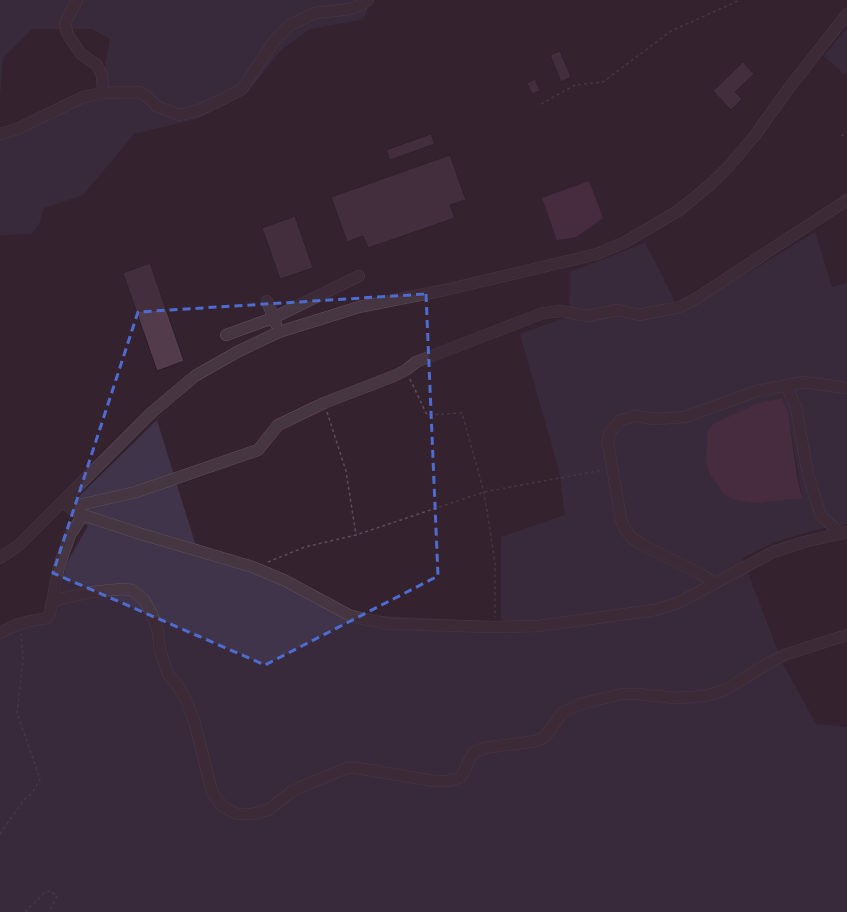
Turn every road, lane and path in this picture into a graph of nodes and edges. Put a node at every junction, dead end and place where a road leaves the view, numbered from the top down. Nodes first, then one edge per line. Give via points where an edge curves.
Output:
1 (77, 0) edge
2 (368, 0) edge
3 (740, 0) edge
4 (847, 14) edge
5 (103, 92) junction
6 (541, 104) dead end
7 (0, 134) edge
8 (841, 135) dead end
9 (847, 136) edge
10 (847, 200) edge
11 (359, 276) dead end
12 (267, 300) dead end
13 (273, 318) junction
14 (279, 332) junction
15 (226, 335) dead end
16 (406, 370) junction
17 (786, 385) junction
18 (847, 388) edge
19 (324, 403) junction
20 (612, 462) junction
21 (484, 492) junction
22 (66, 505) junction
23 (83, 515) junction
24 (844, 532) edge
25 (356, 535) junction
26 (0, 558) edge
27 (253, 567) junction
28 (714, 583) junction
29 (51, 604) junction
30 (20, 623) junction
31 (495, 627) junction
32 (0, 633) edge
33 (847, 635) edge
34 (0, 834) edge
35 (25, 912) edge
36 (48, 912) edge

1 - 5 street via 66,19 68,35 81,54 98,65 102,75
2 - 5 street via 350,9 315,13 290,25 275,40 242,89 199,110 179,115 156,106 139,92
3 - 6 path via 672,31 603,82 575,85
4 - 14 street via 756,134 730,164 710,185 652,228 597,254 445,290 359,307
5 - 7 street via 83,97 17,129
8 - 9 path
10 - 16 street via 680,307 639,315 618,310 588,316 562,310 543,313 416,362
11 - 13 street
12 - 13 street
13 - 14 street
13 - 15 street
14 - 22 street via 237,352 181,387 151,412
16 - 19 street
16 - 21 path via 427,415 462,413
17 - 18 street via 803,382
17 - 20 street via 757,392 685,417 655,419 636,416 621,420 609,433 608,443
17 - 24 street via 796,407 808,475 822,516
19 - 22 street via 278,424 258,450 136,492
19 - 25 path via 346,471
20 - 21 path via 604,470
20 - 28 street via 621,519 632,539
21 - 25 path
21 - 31 path via 495,563
22 - 23 street
22 - 26 street
23 - 27 street
23 - 29 street via 70,535 59,566
24 - 28 street via 773,552
25 - 27 path via 306,547
27 - 31 street via 364,620 391,624
28 - 31 street via 678,603 655,610 538,626
29 - 30 street via 47,618
29 - 33 street via 66,597 122,589 132,590 144,600 156,626 160,651 168,674 187,702 195,724 212,792 222,806 237,814 268,810 301,786 347,768 448,781 461,777 473,753 484,748 536,741 545,737 562,713 580,704 622,694 677,698 705,696 725,690 784,655
30 - 32 street
30 - 34 path via 23,659 17,713 40,779
35 - 36 path via 50,891 57,896

